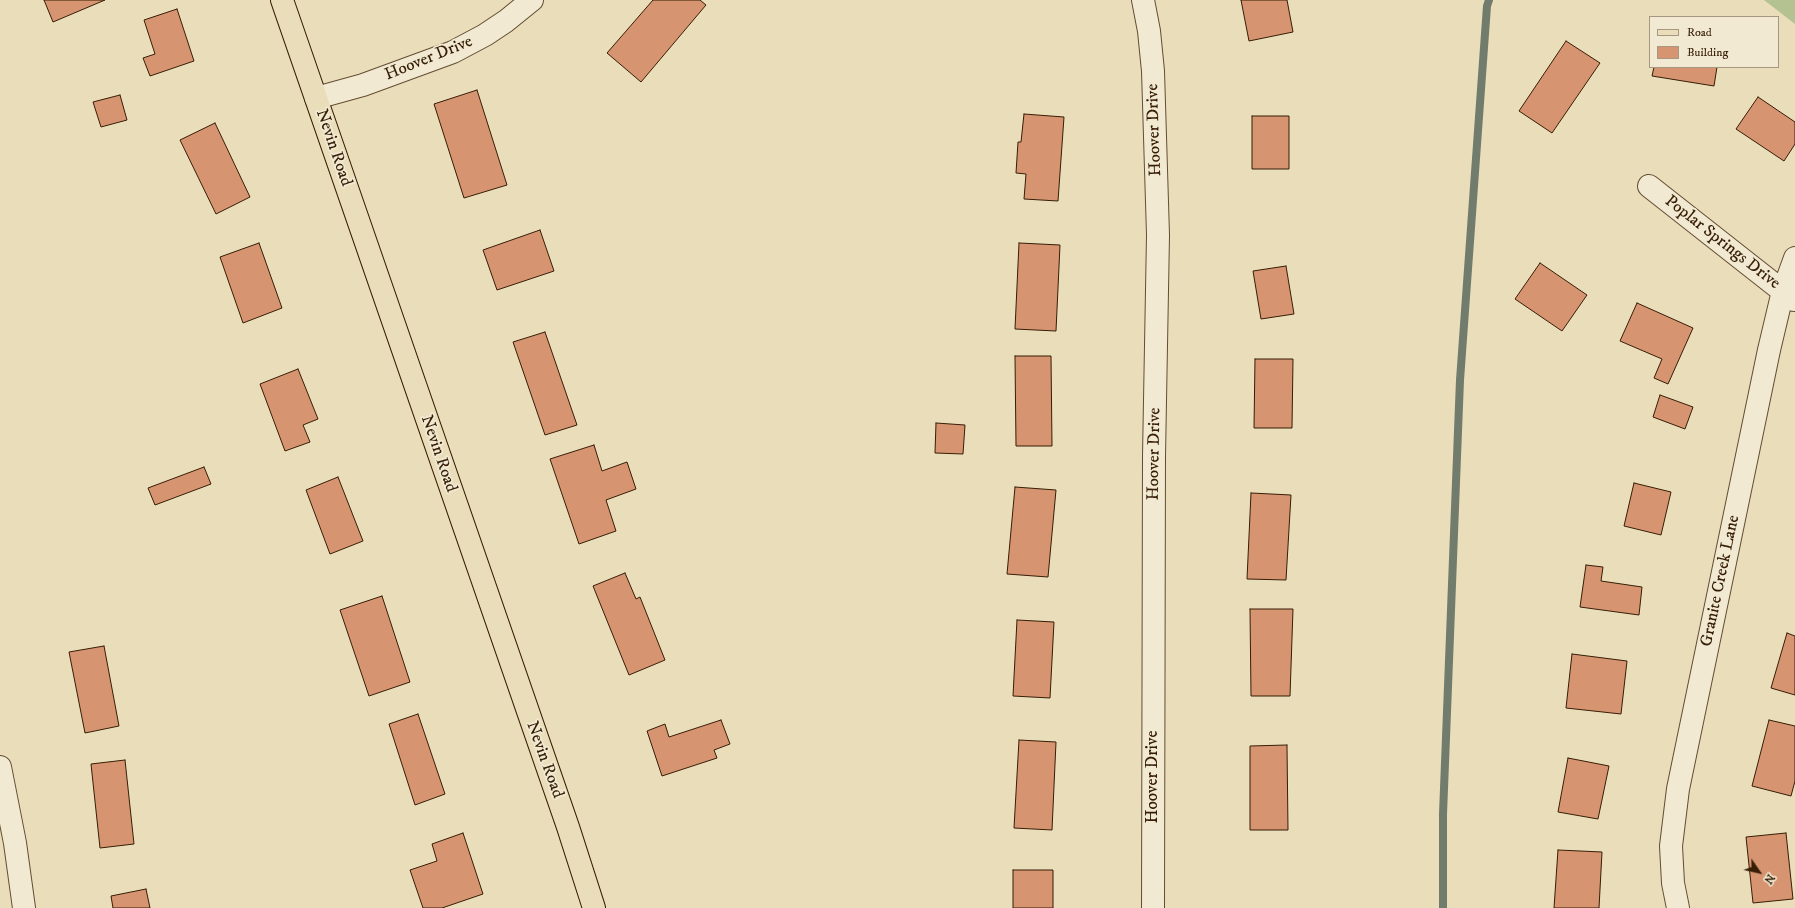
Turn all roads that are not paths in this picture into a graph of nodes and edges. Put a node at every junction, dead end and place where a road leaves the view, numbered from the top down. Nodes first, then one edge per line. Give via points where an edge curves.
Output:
1 (282, 0) edge
2 (532, 0) edge
3 (1142, 0) edge
4 (316, 98) junction
5 (1649, 186) dead end
6 (1795, 258) edge
7 (1789, 296) edge
8 (0, 767) edge
9 (24, 908) edge
10 (594, 908) edge
11 (1153, 908) edge
12 (1678, 908) edge

1 - 4 main road, Nevin Road
2 - 4 street, Hoover Drive via 485,35 453,52 363,85
3 - 11 street, Hoover Drive via 1149,31 1153,71 1158,236 1154,456
4 - 10 main road, Nevin Road
5 - 7 street, Poplar Springs Drive
6 - 7 street, Granite Creek Lane
7 - 12 street, Granite Creek Lane via 1769,350 1678,789 1671,846 1673,883
8 - 9 street

